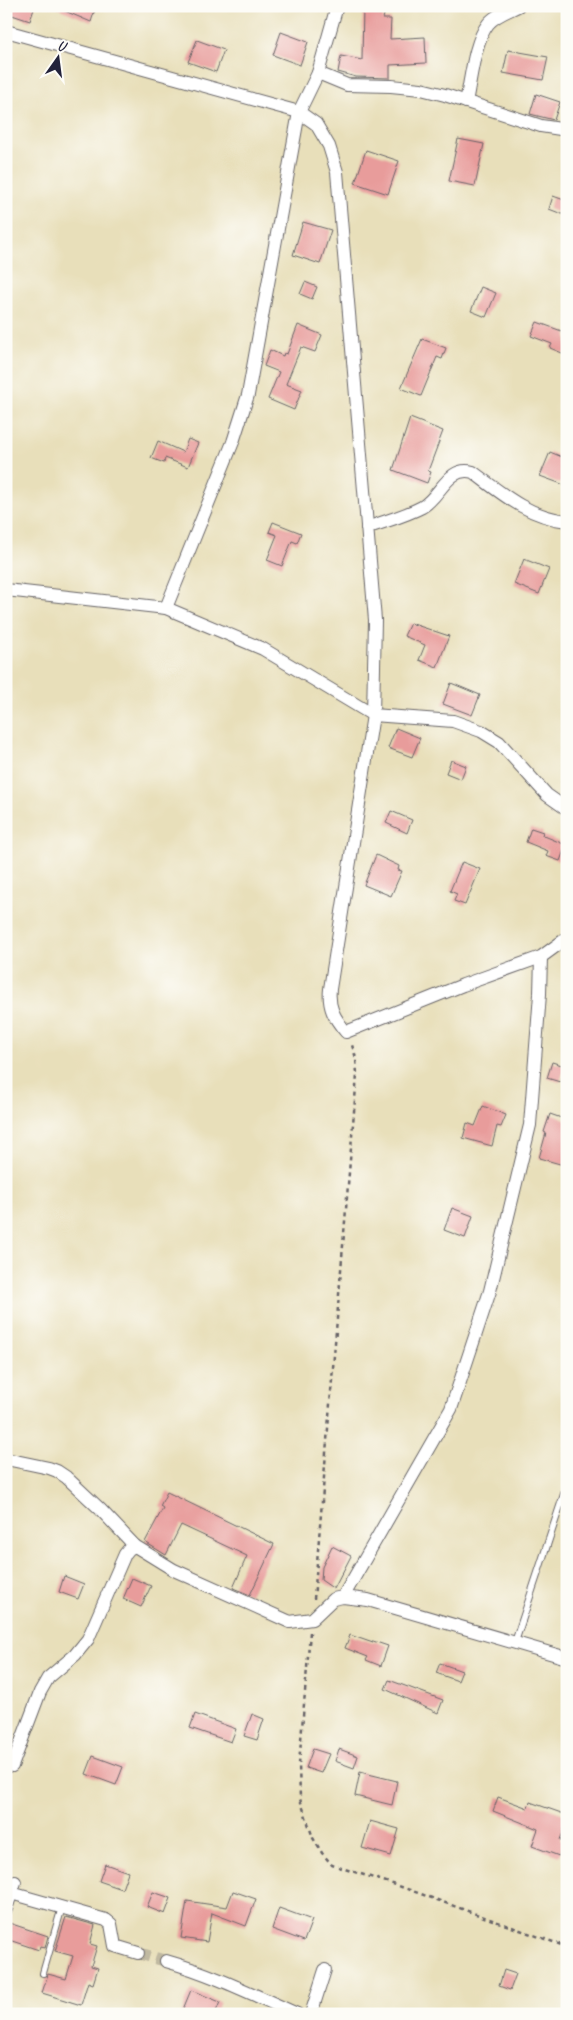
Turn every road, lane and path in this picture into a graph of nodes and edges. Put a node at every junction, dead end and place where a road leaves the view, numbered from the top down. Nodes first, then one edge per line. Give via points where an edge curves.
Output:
1 (337, 6) edge
2 (518, 6) edge
3 (6, 31) edge
4 (318, 73) junction
5 (466, 102) junction
6 (299, 112) junction
7 (567, 130) edge
8 (567, 520) edge
9 (367, 528) junction
10 (6, 590) edge
11 (166, 608) junction
12 (373, 715) junction
13 (567, 809) edge
14 (567, 938) edge
15 (541, 958) junction
16 (346, 1032) junction
17 (6, 1458) edge
18 (567, 1485) edge
19 (135, 1546) junction
20 (344, 1597) junction
21 (312, 1618) junction
22 (515, 1642) junction
23 (567, 1658) edge
24 (6, 1763) edge
25 (62, 1907) junction
26 (6, 1908) edge
27 (567, 1947) edge
28 (138, 1953) tunnel mouth
29 (166, 1961) tunnel mouth
30 (325, 1970) dead end
31 (43, 1973) dead end
32 (296, 2014) edge
33 (311, 2014) edge

1 - 4 street
2 - 5 street via 497,16 484,31 478,44
3 - 6 street
4 - 5 street via 347,85 421,89
4 - 6 street
5 - 7 street via 541,126
6 - 9 street via 316,124 329,146 337,172
6 - 11 street via 248,395 233,442
8 - 9 street via 528,510 466,470 450,477 422,506
9 - 12 street via 375,620
10 - 11 street
11 - 12 street via 263,649
12 - 13 street via 452,721 480,731 499,742 547,795
12 - 16 street via 329,999 331,1011
14 - 15 street
15 - 16 street
15 - 20 street via 530,1125 490,1291 451,1409
16 - 21 path via 356,1058 358,1075
17 - 19 street via 49,1468 66,1477
18 - 22 lane
19 - 21 street via 174,1570 290,1622
19 - 24 street via 126,1554 88,1639 48,1678 12,1766
20 - 21 street via 334,1599
20 - 22 street via 368,1600
21 - 27 path via 299,1764 300,1800 313,1838 322,1853 332,1865
22 - 23 street
25 - 26 street via 13,1888
25 - 28 street via 106,1920 111,1924 115,1946
25 - 31 lane
29 - 32 street via 228,1983
30 - 33 street

